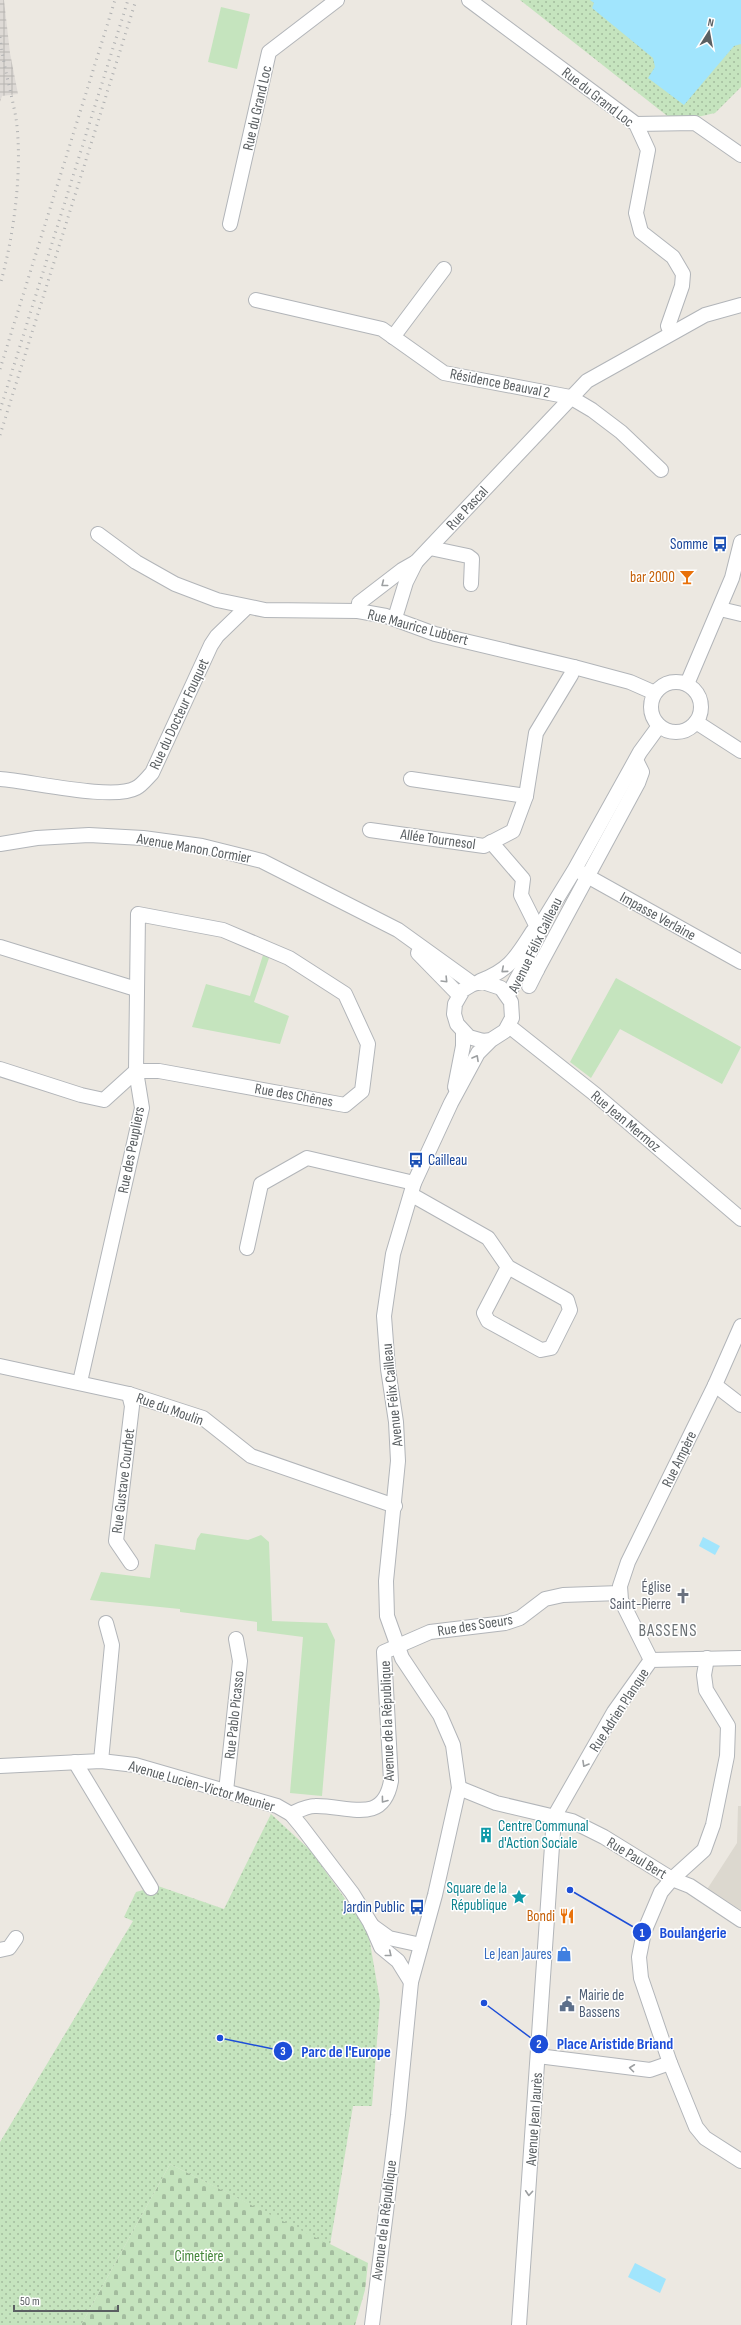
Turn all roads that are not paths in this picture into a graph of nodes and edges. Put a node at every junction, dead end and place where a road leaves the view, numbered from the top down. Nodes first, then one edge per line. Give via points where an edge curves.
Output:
1 (337, 0) edge
2 (469, 0) edge
3 (636, 124) junction
4 (741, 155) edge
5 (230, 224) dead end
6 (444, 269) dead end
7 (256, 300) dead end
8 (741, 305) edge
9 (671, 333) junction
10 (393, 337) junction
11 (570, 397) junction
12 (661, 470) dead end
13 (98, 534) dead end
14 (741, 542) edge
15 (430, 548) junction
16 (416, 562) junction
17 (471, 584) dead end
18 (247, 607) junction
19 (720, 609) junction
20 (358, 611) junction
21 (741, 614) edge
22 (395, 618) junction
23 (574, 667) junction
24 (687, 684) junction
25 (655, 693) junction
26 (696, 722) junction
27 (659, 726) junction
28 (741, 751) edge
29 (636, 760) junction
30 (411, 778) dead end
31 (0, 779) edge
32 (526, 796) junction
33 (370, 830) dead end
34 (491, 842) junction
35 (0, 844) edge
36 (575, 869) junction
37 (588, 876) junction
38 (138, 914) joint
39 (374, 918) junction
40 (541, 921) junction
41 (0, 947) edge
42 (741, 962) edge
43 (532, 965) junction
44 (473, 984) junction
45 (528, 986) dead end
46 (136, 989) junction
47 (508, 994) junction
48 (459, 995) junction
49 (509, 1026) junction
50 (463, 1032) junction
51 (491, 1040) junction
52 (0, 1069) edge
53 (136, 1071) junction
54 (451, 1103) junction
55 (413, 1189) junction
56 (741, 1219) edge
57 (247, 1248) dead end
58 (508, 1268) junction
59 (741, 1326) edge
60 (0, 1366) edge
61 (80, 1382) junction
62 (715, 1385) junction
63 (129, 1394) junction
64 (741, 1405) edge
65 (395, 1506) junction
66 (131, 1563) dead end
67 (620, 1593) junction
68 (106, 1623) dead end
69 (236, 1639) dead end
70 (397, 1645) junction
71 (707, 1658) junction
72 (741, 1658) edge
73 (651, 1660) junction
74 (102, 1761) junction
75 (75, 1762) junction
76 (0, 1766) edge
77 (458, 1788) junction
78 (226, 1791) junction
79 (291, 1814) junction
80 (554, 1818) junction
81 (672, 1879) junction
82 (151, 1888) dead end
83 (741, 1920) edge
84 (371, 1924) junction
85 (16, 1938) dead end
86 (421, 1945) junction
87 (0, 1950) edge
88 (410, 1982) junction
89 (538, 2056) junction
90 (670, 2063) junction
91 (398, 2115) joint
92 (741, 2161) edge
93 (372, 2325) edge
94 (519, 2325) edge

1 - 5 street, Rue du Grand Loc via 269,52
2 - 3 street, Rue du Grand Loc
3 - 4 street via 696,123
3 - 9 street, Rue du Grand Loc via 648,150 636,213 641,232 673,257 683,274 682,286 668,326
6 - 10 street
7 - 10 street, Résidence Beauval 2 via 382,329
8 - 9 street, Rue Pascal via 705,315
9 - 11 street, Rue Pascal via 587,380
10 - 11 street, Résidence Beauval 2 via 444,373
11 - 12 street via 621,432
11 - 15 street, Rue Pascal
13 - 18 street, Rue Maurice Lubbert via 136,562 175,584 217,600
14 - 19 street via 732,578
15 - 16 street, Rue Pascal
15 - 17 street via 472,559
16 -> 20 street, Rue Pascal via 359,603
16 - 22 street via 406,582
18 - 20 street, Rue Maurice Lubbert via 265,610
18 - 31 street, Rue du Docteur Fouquet via 211,645 152,773 136,788 118,793 102,793
19 - 21 street
19 - 24 street
20 - 22 street, Rue Maurice Lubbert
22 - 23 street, Rue Maurice Lubbert via 435,634
23 - 25 street, Rue Maurice Lubbert via 630,682
23 - 32 street, Allée Tournesol via 536,733
24 - 25 street via 667,683
24 - 26 street via 701,702
25 - 27 street via 651,699 651,714
26 - 27 street via 683,731 674,732
26 - 28 street
27 - 29 street, Avenue Félix Cailleau
29 - 36 street, Avenue Félix Cailleau
29 - 37 street via 642,772 638,783
30 - 32 street
32 - 34 street, Allée Tournesol via 513,831
33 - 34 street, Allée Tournesol via 484,846
34 - 40 street via 523,879 521,895
35 - 39 street, Avenue Manon Cormier via 89,834 202,846 262,860
36 - 37 street, Impasse Verlaine
36 - 40 street, Avenue Félix Cailleau
37 - 42 street, Impasse Verlaine
37 - 43 street
38 - 46 street, Rue des Peupliers
38 - 53 street, Rue des Chênes via 223,930 289,958 345,994 368,1044 362,1091 345,1105 159,1071
39 - 44 street, Avenue Manon Cormier via 398,930
39 -> 48 street, Avenue Manon Cormier via 418,953
40 - 43 street, Avenue Félix Cailleau
40 -> 44 street via 506,969 496,976
41 - 46 street
43 - 45 street
43 - 47 street, Avenue Félix Cailleau
44 - 47 street via 492,983
44 - 48 street
46 - 53 street, Rue des Peupliers
47 - 49 street, Avenue Félix Cailleau via 513,1010
48 - 50 street via 454,1014
49 - 51 street, Avenue Félix Cailleau via 500,1036
49 - 56 street, Rue Jean Mermoz via 596,1095
50 - 51 street via 476,1039
50 - 54 street via 463,1046
54 -> 51 street, Avenue Félix Cailleau via 478,1053
52 - 53 street via 81,1096 104,1100
53 - 61 street, Rue des Peupliers via 142,1108
54 - 55 street, Avenue Félix Cailleau
55 - 57 street via 307,1158 261,1184
55 - 58 street via 488,1238
55 - 65 street, Avenue Félix Cailleau via 393,1254 384,1316 396,1422 398,1462
58 - 58 street via 484,1314 488,1321 541,1350 551,1348 570,1310 567,1300
59 - 62 street, Rue Ampère
60 - 61 street, Rue du Moulin
61 - 63 street, Rue du Moulin
62 - 64 street
62 - 67 street, Rue Ampère via 628,1562
63 - 65 street, Rue du Moulin via 203,1418 251,1456
63 - 66 street, Rue Gustave Courbet via 132,1406 116,1540
65 - 70 street, Avenue Félix Cailleau via 386,1580 387,1616
67 - 70 street, Rue des Soeurs via 551,1597 520,1618 505,1624 430,1632
67 - 73 street via 621,1600
68 - 74 street via 112,1645
69 - 78 street, Rue Pablo Picasso via 240,1661
70 - 77 street, Avenue Félix Cailleau via 402,1658 440,1715 453,1745
70 -> 79 street, Avenue de la République via 384,1652 391,1781 388,1794 381,1805 372,1810 314,1806
71 - 72 street, Rue Adrien Planque
71 - 73 street, Rue Adrien Planque
71 - 81 street via 704,1675 706,1690 728,1726 727,1756 713,1825 704,1850
73 -> 80 street, Rue Adrien Planque via 614,1712
74 - 75 street, Avenue Lucien-Victor Meunier
74 - 78 street, Avenue Lucien-Victor Meunier via 135,1765
75 - 76 street, Avenue Lucien-Victor Meunier
75 - 82 street
77 - 80 street, Rue Paul Bert via 496,1802
77 - 86 street, Avenue Félix Cailleau via 435,1895
78 - 79 street, Avenue Lucien-Victor Meunier via 276,1806
79 - 84 street, Avenue Lucien-Victor Meunier via 352,1893
80 - 81 street, Rue Paul Bert via 572,1821
80 - 89 street, Avenue Jean Jaurès
81 - 83 street, Rue Paul Bert via 690,1886
81 - 90 street via 652,1909 639,1957 641,1978
84 - 86 street, Avenue Lucien-Victor Meunier via 389,1938
84 -> 88 street, Avenue Lucien-Victor Meunier via 381,1947 398,1961
85 - 87 street via 10,1948
86 - 88 street, Avenue Félix Cailleau
88 - 91 street, Avenue Félix Cailleau
90 -> 89 street via 650,2070
89 -> 94 street, Avenue Jean Jaurès
90 - 92 street via 696,2127 705,2138
91 - 93 street, Avenue de la République

